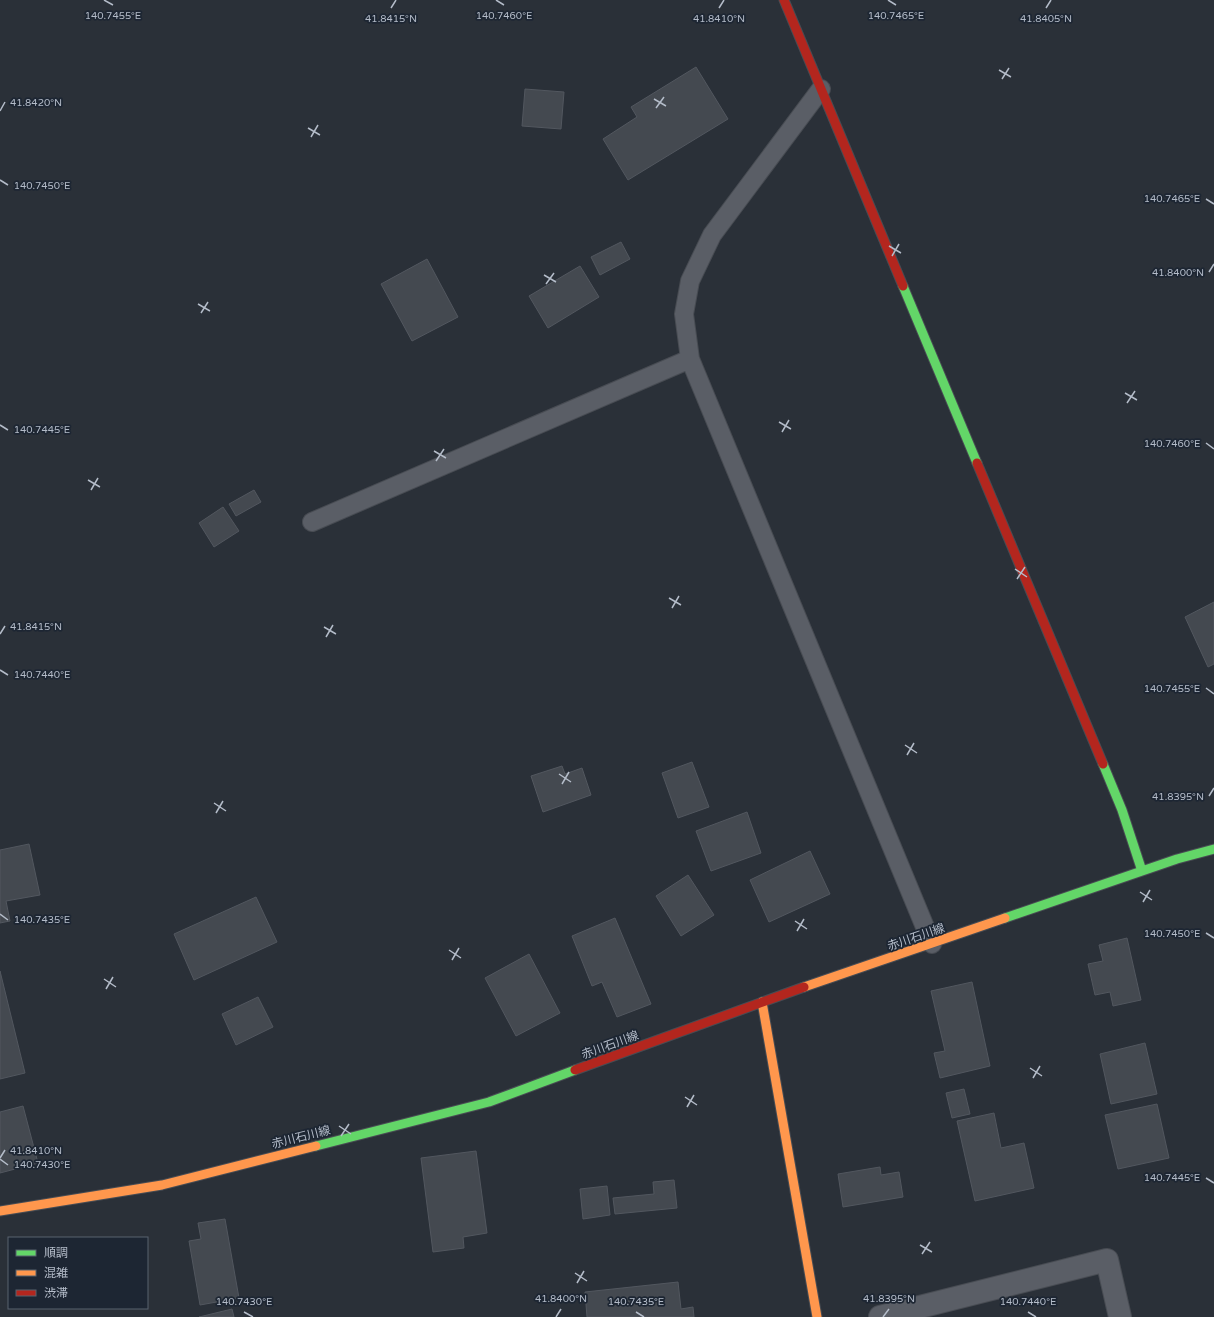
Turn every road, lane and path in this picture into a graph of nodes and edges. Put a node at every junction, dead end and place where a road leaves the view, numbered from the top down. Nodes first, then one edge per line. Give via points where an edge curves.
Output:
1 (784, 0) edge
2 (821, 89) junction
3 (690, 359) junction
4 (312, 522) dead end
5 (1214, 849) edge
6 (1142, 871) junction
7 (932, 944) junction
8 (762, 1002) junction
9 (0, 1211) edge
10 (817, 1317) edge
11 (880, 1317) edge
12 (1120, 1317) edge

1 - 2 street
2 - 3 lane via 709,242 690,281 684,314
2 - 6 street via 1119,802
3 - 4 lane
3 - 7 lane
5 - 6 street, 赤川石川線
6 - 7 street, 赤川石川線
7 - 8 street, 赤川石川線
8 - 9 street, 赤川石川線 via 489,1102 162,1185
8 - 10 street
11 - 12 street via 1107,1260

